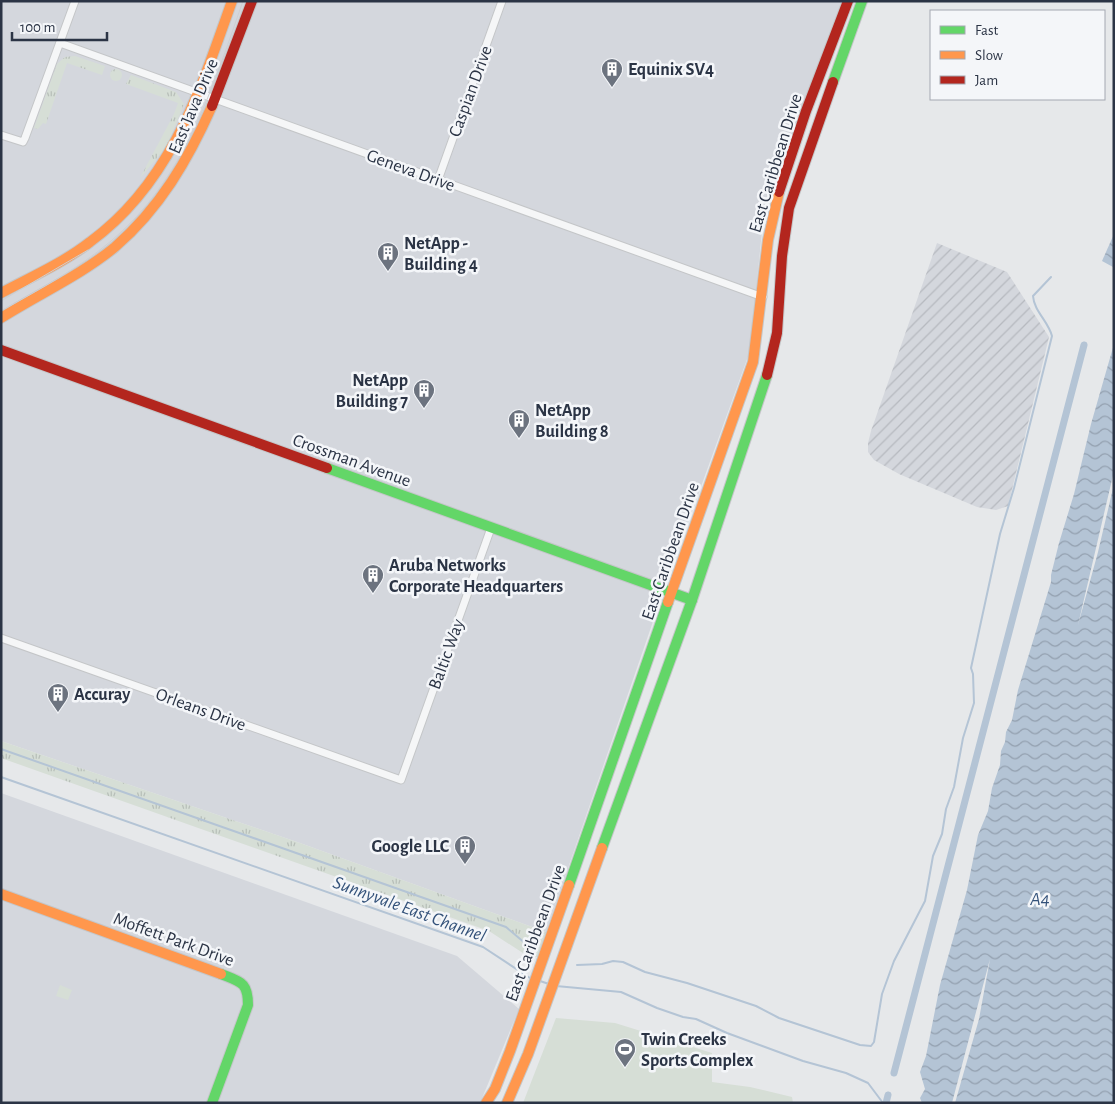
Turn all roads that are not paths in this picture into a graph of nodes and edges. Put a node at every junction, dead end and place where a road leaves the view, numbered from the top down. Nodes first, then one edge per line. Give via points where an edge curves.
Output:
1 (75, 1) edge
2 (232, 1) edge
3 (252, 1) edge
4 (502, 1) edge
5 (848, 1) edge
6 (862, 1) edge
7 (60, 43) junction
8 (199, 93) junction
9 (216, 99) junction
10 (1, 135) edge
11 (438, 180) junction
12 (1, 292) edge
13 (763, 297) junction
14 (4, 316) edge
15 (1, 326) edge
16 (3, 349) edge
17 (491, 528) junction
18 (672, 594) junction
19 (692, 600) junction
20 (1, 638) edge
21 (401, 780) joint
22 (1, 894) edge
23 (212, 1103) edge
24 (486, 1103) edge
25 (507, 1103) edge

1 - 7 street
2 - 8 main road, East Java Drive
3 - 9 main road, East Java Drive
4 - 11 street, Caspian Drive
5 - 13 main road, East Caribbean Drive via 777,200 766,251
6 - 19 main road, East Caribbean Drive via 792,200 784,233 777,333 769,368
7 - 8 street, Geneva Drive
7 - 10 street via 23,142
8 - 9 street, Geneva Drive
8 - 12 main road, East Java Drive via 169,159 134,204 91,242
9 - 11 street, Geneva Drive
9 - 14 main road, East Java Drive via 196,147 180,174 139,226 113,248
11 - 13 street, Geneva Drive
13 - 18 main road, East Caribbean Drive via 753,362
14 - 15 main road
16 - 17 main road, Crossman Avenue
17 - 18 main road, Crossman Avenue
17 - 21 street, Baltic Way
18 - 19 main road, Crossman Avenue
18 - 24 main road, East Caribbean Drive via 535,983 495,1089
19 - 25 main road, East Caribbean Drive
20 - 21 street, Orleans Drive
22 - 23 main road, Moffett Park Drive via 242,982 248,992 248,1005

